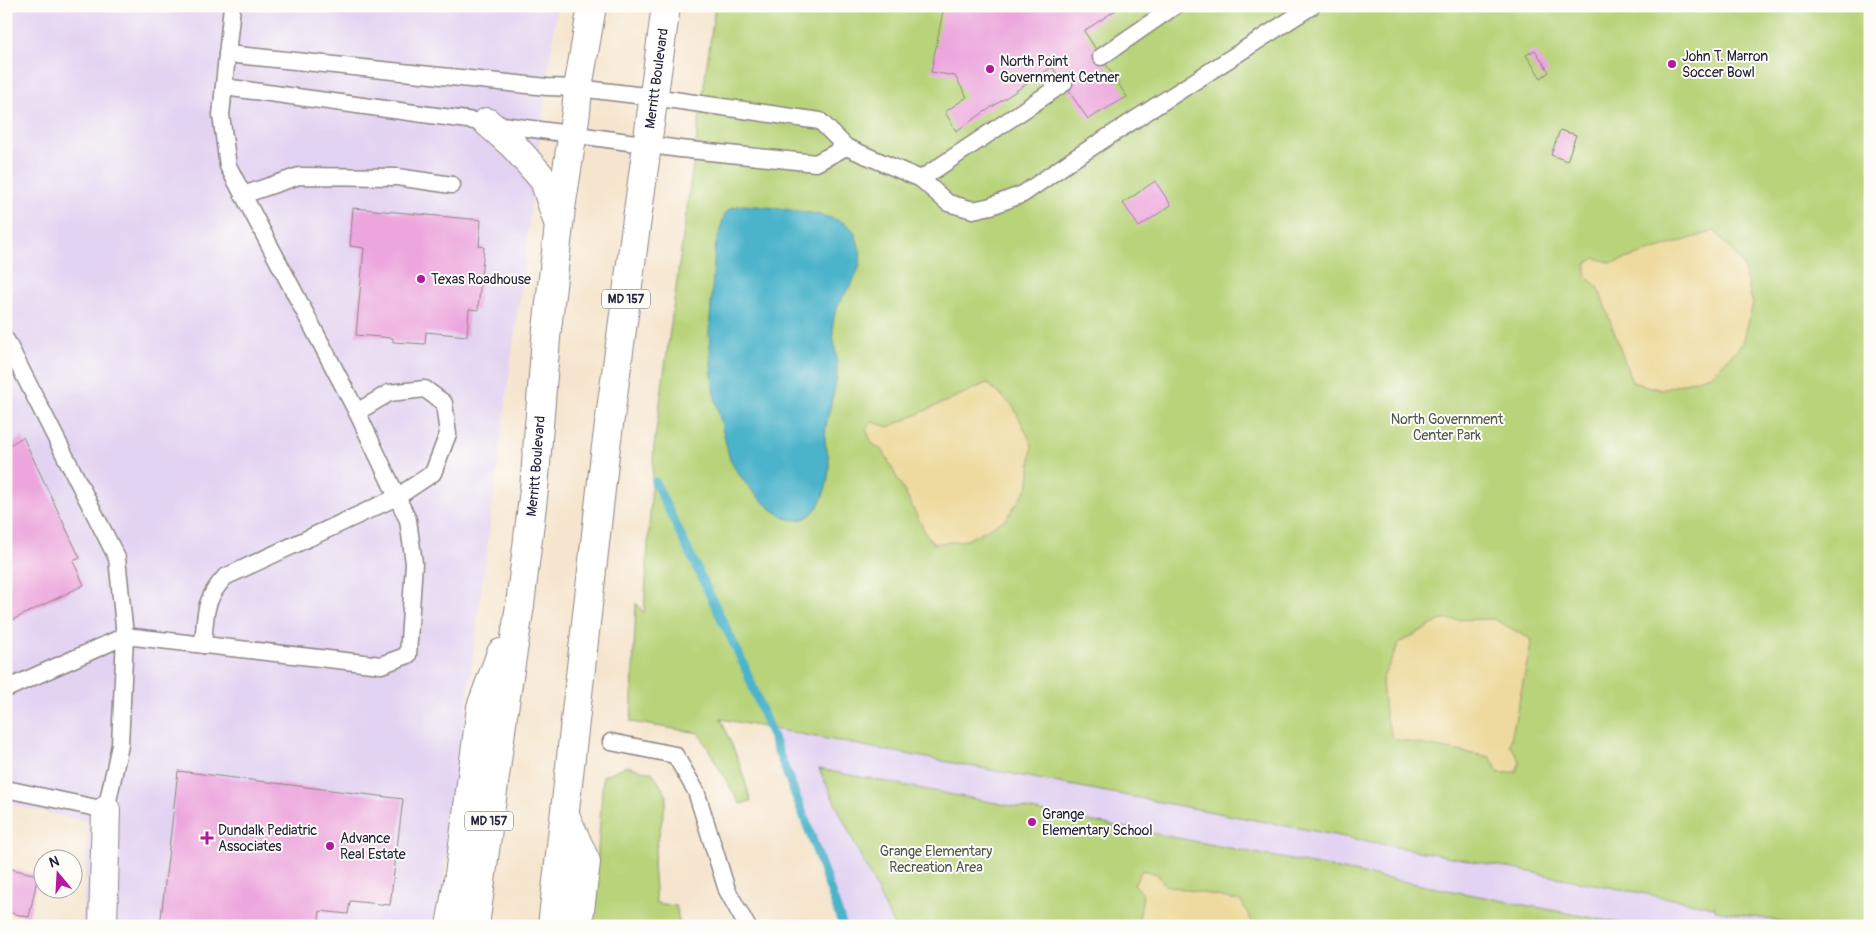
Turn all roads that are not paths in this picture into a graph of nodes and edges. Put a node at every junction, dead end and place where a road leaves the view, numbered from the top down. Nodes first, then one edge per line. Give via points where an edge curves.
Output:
1 (232, 6) edge
2 (592, 6) edge
3 (666, 6) edge
4 (1174, 6) edge
5 (1312, 6) edge
6 (227, 54) junction
7 (1100, 57) dead end
8 (1064, 83) dead end
9 (224, 86) junction
10 (578, 88) junction
11 (653, 97) junction
12 (487, 122) junction
13 (572, 134) junction
14 (646, 144) junction
15 (846, 147) junction
16 (921, 179) junction
17 (452, 184) dead end
18 (243, 195) junction
19 (559, 225) junction
20 (6, 340) edge
21 (357, 412) junction
22 (397, 497) junction
23 (520, 606) junction
24 (124, 636) junction
25 (203, 645) junction
26 (6, 689) edge
27 (611, 742) dead end
28 (6, 789) edge
29 (106, 810) junction
30 (564, 814) junction
31 (103, 926) edge
32 (450, 926) edge
33 (475, 926) edge
34 (552, 926) edge
35 (578, 926) edge
36 (747, 926) edge

1 - 6 lane
2 - 10 main road, Merritt Boulevard / MD 157
3 - 11 main road, Merritt Boulevard / MD 157
4 - 7 lane
5 - 16 lane via 1023,194 972,210 948,204
6 - 9 lane
6 - 10 lane
8 - 16 lane
9 - 12 lane
9 - 18 lane via 221,115 228,166
10 - 11 lane
10 - 13 main road, Merritt Boulevard / MD 157
11 - 14 main road, Merritt Boulevard / MD 157
11 - 15 lane via 820,121
12 - 13 lane
12 - 19 main road via 544,180
13 - 14 lane
13 - 19 main road, Merritt Boulevard / MD 157
14 - 15 lane via 816,163
14 - 30 main road, Merritt Boulevard / MD 157 via 605,454
15 - 16 lane
17 - 18 lane via 397,177 299,176
18 - 21 lane
19 - 23 main road, Merritt Boulevard / MD 157
20 - 24 lane via 117,558
21 - 22 lane
21 - 22 lane via 390,393 425,389 444,403 448,434 433,473
22 - 25 lane via 225,578 213,591 207,606
22 - 25 lane via 408,520 414,563 408,654 381,665
23 - 32 main road via 481,707
23 - 33 main road, Merritt Boulevard / MD 157
24 - 25 lane
24 - 26 lane
24 - 29 lane via 120,745
27 - 36 lane via 675,755 696,791 727,890
28 - 29 lane
29 - 31 main road
30 - 34 main road, Merritt Boulevard / MD 157
30 - 35 main road via 586,862

